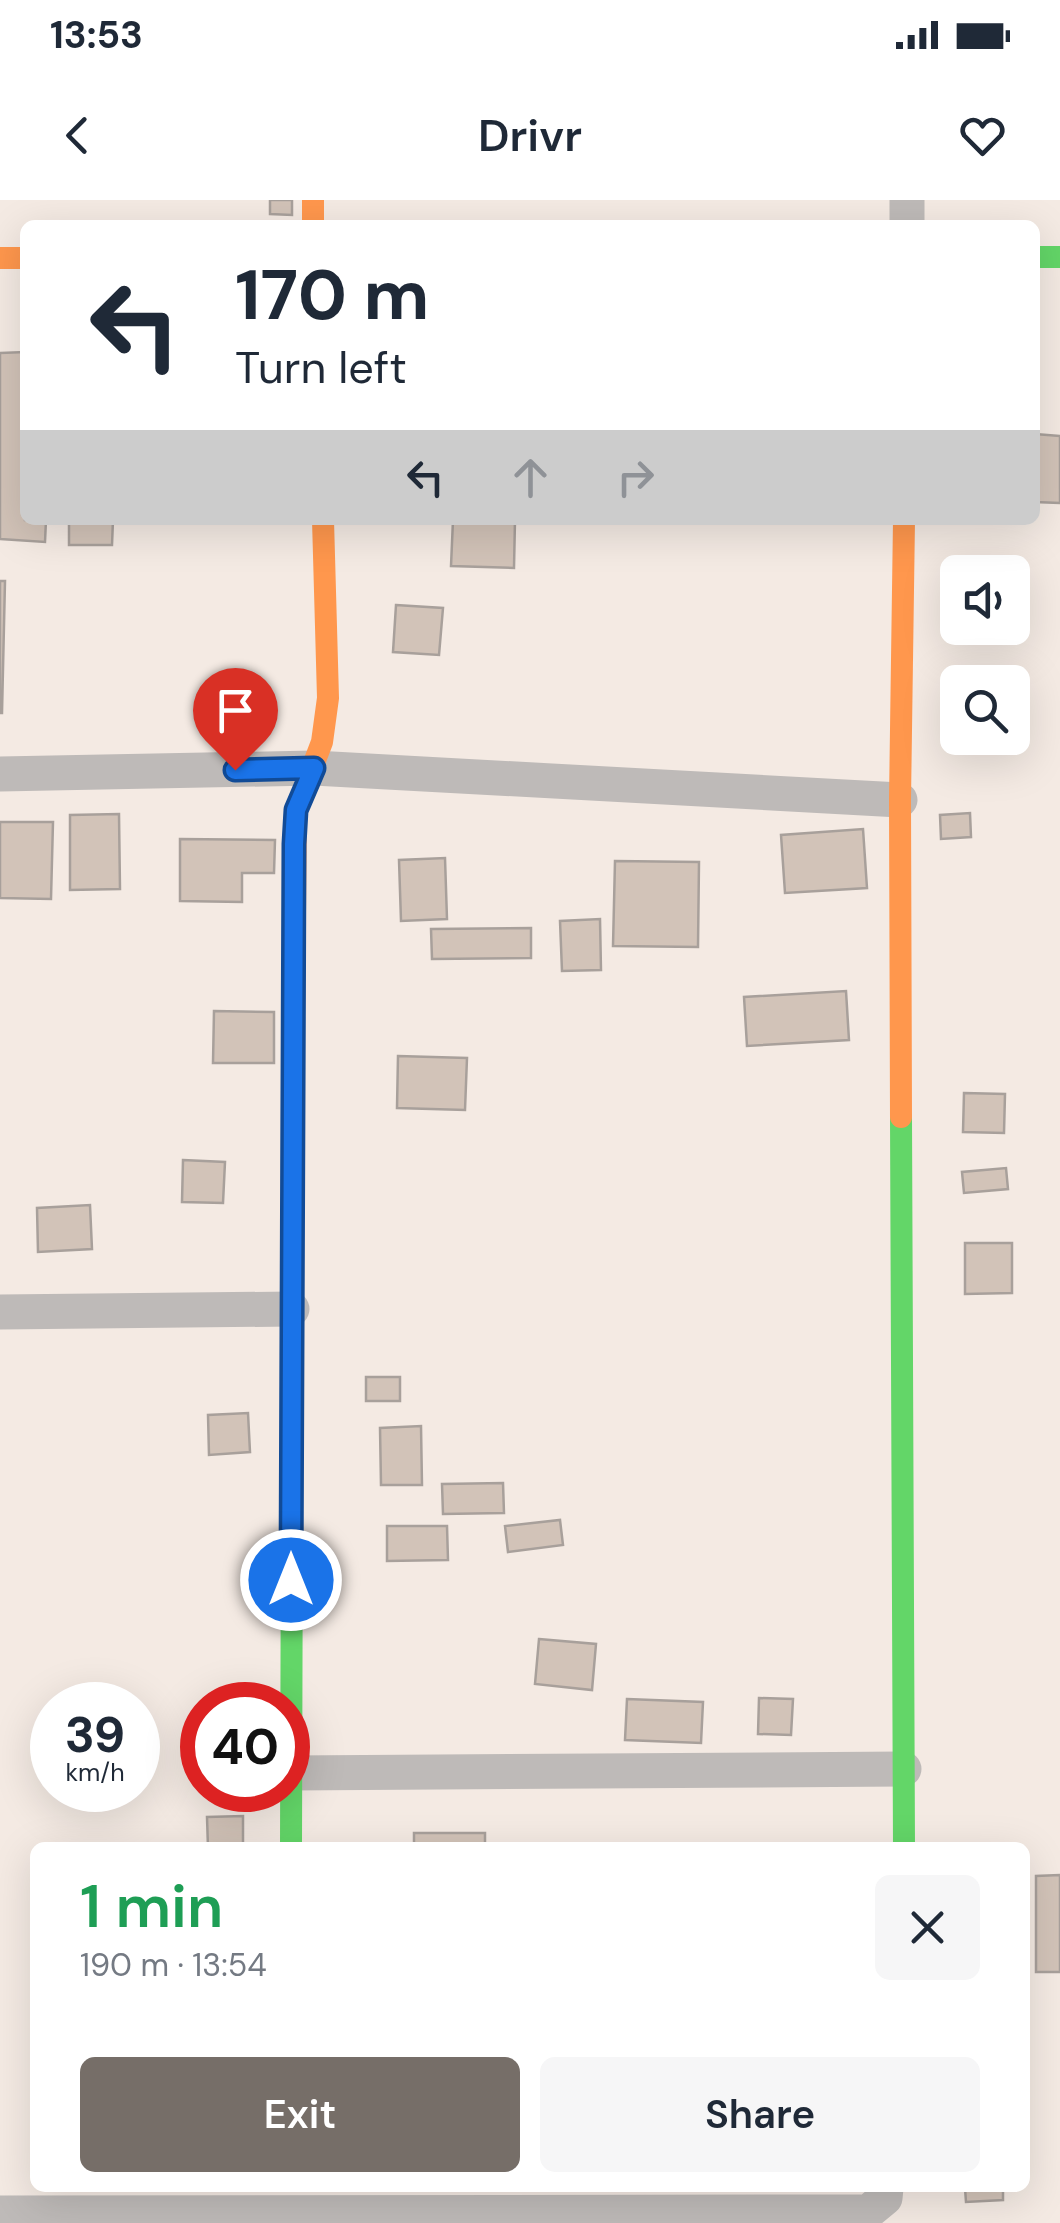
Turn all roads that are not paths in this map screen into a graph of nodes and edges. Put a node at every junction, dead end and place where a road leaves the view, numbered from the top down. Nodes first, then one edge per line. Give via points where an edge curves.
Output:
1 (323, 525) edge
2 (904, 525) edge
3 (314, 768) junction
4 (0, 774) edge
5 (900, 800) junction
6 (292, 1309) junction
7 (0, 1312) edge
8 (290, 1682) edge
9 (904, 1770) junction
10 (310, 1772) edge
11 (291, 1812) edge
12 (291, 1842) edge
13 (904, 1842) edge
14 (884, 2192) edge
15 (296, 2201) edge
16 (0, 2213) edge

1 - 3 street via 328,698
2 - 5 street
3 - 4 street
3 - 5 street
3 - 6 street via 296,810 294,844
5 - 9 street
6 - 7 street
6 - 8 street
9 - 10 street
9 - 13 street
11 - 12 street
14 - 15 street via 868,2212
15 - 16 street

